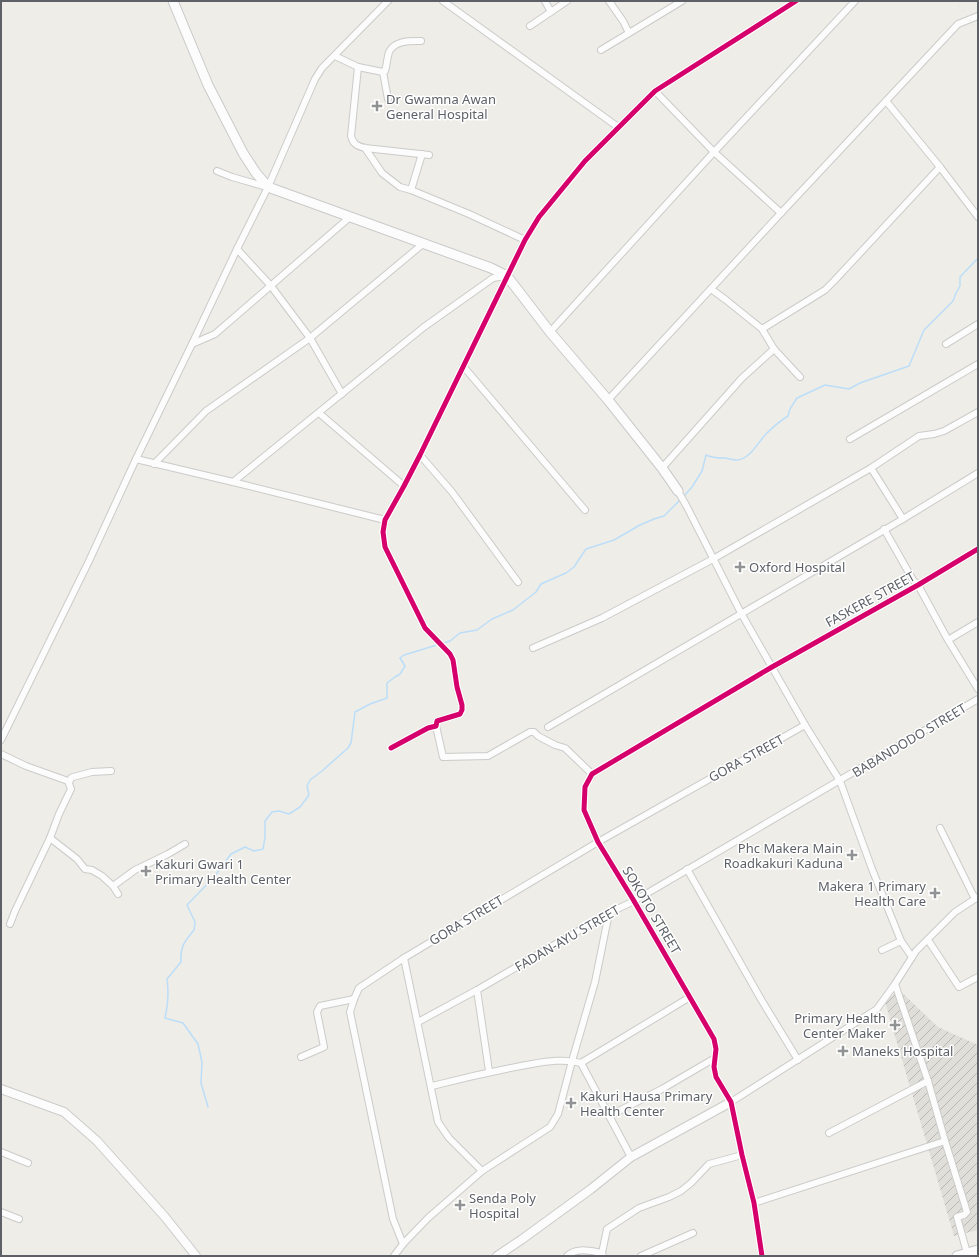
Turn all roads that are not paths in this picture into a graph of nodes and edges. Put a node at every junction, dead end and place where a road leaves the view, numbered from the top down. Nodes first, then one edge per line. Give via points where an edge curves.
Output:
1 (173, 1) edge
2 (388, 1) edge
3 (443, 1) edge
4 (545, 1) edge
5 (567, 1) edge
6 (609, 1) edge
7 (796, 1) edge
8 (678, 2) edge
9 (854, 2) edge
10 (551, 12) junction
11 (978, 16) edge
12 (530, 26) dead end
13 (629, 33) junction
14 (421, 41) dead end
15 (601, 50) dead end
16 (334, 56) junction
17 (358, 67) junction
18 (383, 72) junction
19 (655, 91) junction
20 (388, 99) dead end
21 (886, 101) junction
22 (618, 127) junction
23 (365, 148) junction
24 (714, 152) junction
25 (940, 167) junction
26 (217, 171) dead end
27 (268, 187) junction
28 (411, 190) junction
29 (781, 213) junction
30 (350, 217) junction
31 (978, 217) edge
32 (525, 240) junction
33 (424, 243) junction
34 (237, 248) junction
35 (507, 276) junction
36 (271, 286) junction
37 (710, 289) junction
38 (978, 324) edge
39 (762, 329) junction
40 (550, 332) junction
41 (310, 338) junction
42 (192, 344) junction
43 (946, 344) dead end
44 (774, 349) junction
45 (978, 364) edge
46 (463, 366) junction
47 (800, 377) dead end
48 (342, 394) junction
49 (608, 400) junction
50 (978, 412) edge
51 (319, 413) junction
52 (850, 439) dead end
53 (420, 455) junction
54 (136, 459) junction
55 (154, 464) junction
56 (662, 468) junction
57 (871, 468) junction
58 (978, 473) edge
59 (233, 482) junction
60 (404, 486) junction
61 (678, 491) joint
62 (585, 510) dead end
63 (903, 519) junction
64 (385, 520) junction
65 (884, 529) junction
66 (978, 549) edge
67 (713, 559) junction
68 (518, 582) dead end
69 (918, 585) junction
70 (741, 613) junction
71 (978, 622) edge
72 (948, 640) junction
73 (533, 648) dead end
74 (772, 667) junction
75 (978, 689) edge
76 (978, 699) edge
77 (805, 725) junction
78 (436, 726) junction
79 (548, 727) dead end
80 (1, 740) edge
81 (391, 748) dead end
82 (1, 754) edge
83 (111, 771) dead end
84 (592, 774) junction
85 (840, 780) junction
86 (69, 783) junction
87 (940, 828) dead end
88 (50, 838) junction
89 (598, 842) junction
90 (185, 844) dead end
91 (687, 869) junction
92 (113, 886) junction
93 (118, 894) dead end
94 (977, 897) edge
95 (634, 900) junction
96 (609, 913) junction
97 (10, 924) dead end
98 (928, 940) junction
99 (901, 942) junction
100 (882, 950) dead end
101 (912, 957) junction
102 (404, 958) junction
103 (978, 977) edge
104 (895, 984) junction
105 (477, 990) junction
106 (690, 997) junction
107 (354, 999) junction
108 (418, 1022) junction
109 (301, 1057) dead end
110 (715, 1058) junction
111 (798, 1060) junction
112 (572, 1061) junction
113 (581, 1063) junction
114 (489, 1072) junction
115 (928, 1081) junction
116 (432, 1086) junction
117 (1, 1088) edge
118 (731, 1102) junction
119 (609, 1116) junction
120 (829, 1133) dead end
121 (945, 1141) junction
122 (1, 1152) edge
123 (742, 1155) junction
124 (631, 1157) junction
125 (28, 1163) dead end
126 (482, 1171) junction
127 (754, 1203) junction
128 (1, 1212) edge
129 (19, 1219) dead end
130 (694, 1233) dead end
131 (403, 1244) junction
132 (978, 1250) edge
133 (967, 1253) junction
134 (602, 1254) edge
135 (196, 1256) edge
136 (394, 1256) edge
137 (497, 1256) edge
138 (566, 1256) edge
139 (641, 1256) edge
140 (762, 1256) edge
141 (957, 1256) edge

1 - 27 main road via 208,85 244,153
2 - 16 street
3 - 22 street
4 - 10 street
5 - 10 street
6 - 13 street
7 - 19 street
8 - 13 street
9 - 24 street
10 - 12 street
11 - 21 street via 958,24
13 - 15 street
14 - 18 street via 404,42 392,48
16 - 17 street
16 - 27 street via 315,79
17 - 18 street
17 - 23 street via 351,136 353,143
18 - 20 street
19 - 22 street
19 - 24 street
21 - 25 street
21 - 29 street
22 - 32 street via 539,217
23 - 28 street via 382,173 400,187
23 - 28 street via 425,154
24 - 29 street
24 - 40 street
25 - 31 street
25 - 39 street via 825,290
26 - 27 street
27 - 30 main road
27 - 34 street
28 - 32 street
29 - 37 street
30 - 33 main road
30 - 36 street
32 - 35 street
33 - 35 main road
33 - 41 street
34 - 36 street
34 - 42 street
35 - 40 main road
35 - 46 street
35 - 48 street via 493,278 424,327
36 - 41 street
36 - 42 street via 215,334
37 - 39 street
37 - 49 street
38 - 43 street
39 - 44 street
40 - 49 main road
41 - 48 street
41 - 55 street via 206,411
42 - 54 street
44 - 47 street
44 - 56 street via 742,378
45 - 52 street
46 - 53 street
46 - 62 street
48 - 51 street
49 - 56 main road
50 - 57 street via 944,431 920,436
51 - 59 street
51 - 60 street
53 - 60 street
53 - 68 street via 452,492
54 - 55 street
54 - 80 street
55 - 59 street
56 - 61 main road
57 - 63 street
57 - 67 street
58 - 63 street
59 - 64 street
60 - 64 street
61 - 67 street
63 - 65 street
64 - 78 street via 385,547 425,628 453,660 462,710 460,714 437,721
65 - 69 street
65 - 70 street
66 - 69 street, FASKERE STREET
67 - 70 street
67 - 73 street via 602,618
69 - 72 street
69 - 74 street, FASKERE STREET
70 - 74 street
70 - 79 street
71 - 72 street
72 - 75 street
74 - 77 street
74 - 84 street
76 - 85 street, BABANDODO STREET
77 - 85 street
77 - 89 street, GORA STREET
78 - 81 street
78 - 84 street via 443,757 488,756 534,732 565,748
82 - 86 street
83 - 86 street via 92,772 71,778
84 - 89 street, SOKOTO STREET via 585,787 584,810
85 - 91 street, FADAN-AYU STREET
85 - 99 street
86 - 88 street via 71,789
87 - 94 street via 973,895
88 - 92 street via 77,859 85,869 102,876
88 - 97 street
89 - 95 street, SOKOTO STREET
89 - 102 street, GORA STREET
90 - 92 street via 136,870
91 - 95 street, FADAN-AYU STREET
91 - 111 street
92 - 93 street
94 - 98 street via 955,912
95 - 96 street, FADAN-AYU STREET
95 - 106 street, SOKOTO STREET
96 - 105 street, FADAN-AYU STREET
96 - 112 street via 595,982
98 - 101 street
98 - 103 street via 959,988
99 - 100 street
99 - 101 street
101 - 104 street
102 - 107 street, GORA STREET via 360,988
102 - 108 street
104 - 111 street via 877,1009
104 - 115 street
105 - 108 street, FADAN-AYU STREET
105 - 114 street
106 - 110 street, SOKOTO STREET via 714,1038
106 - 113 street
107 - 109 street via 320,1006 317,1012 324,1047
107 - 131 street via 350,1012 393,1219
108 - 116 street
110 - 118 street, SOKOTO STREET via 716,1077
110 - 119 street
111 - 118 street
112 - 113 street
112 - 114 street via 550,1061
112 - 126 street via 558,1114 550,1127
113 - 119 street
114 - 116 street
115 - 120 street
115 - 121 street
116 - 126 street via 438,1122 449,1138
117 - 135 street via 64,1112 97,1142 165,1217
118 - 123 street, SOKOTO STREET
118 - 124 street
119 - 124 street
121 - 127 street
121 - 133 street via 967,1212 957,1217
122 - 125 street
123 - 127 street, SOKOTO STREET
123 - 134 street via 709,1164 680,1191 639,1208 607,1229
124 - 137 street
126 - 131 street via 428,1218
127 - 140 street, SOKOTO STREET
128 - 129 street
130 - 139 street
131 - 136 street
132 - 133 main road
133 - 141 main road
134 - 138 street via 582,1249 570,1252

